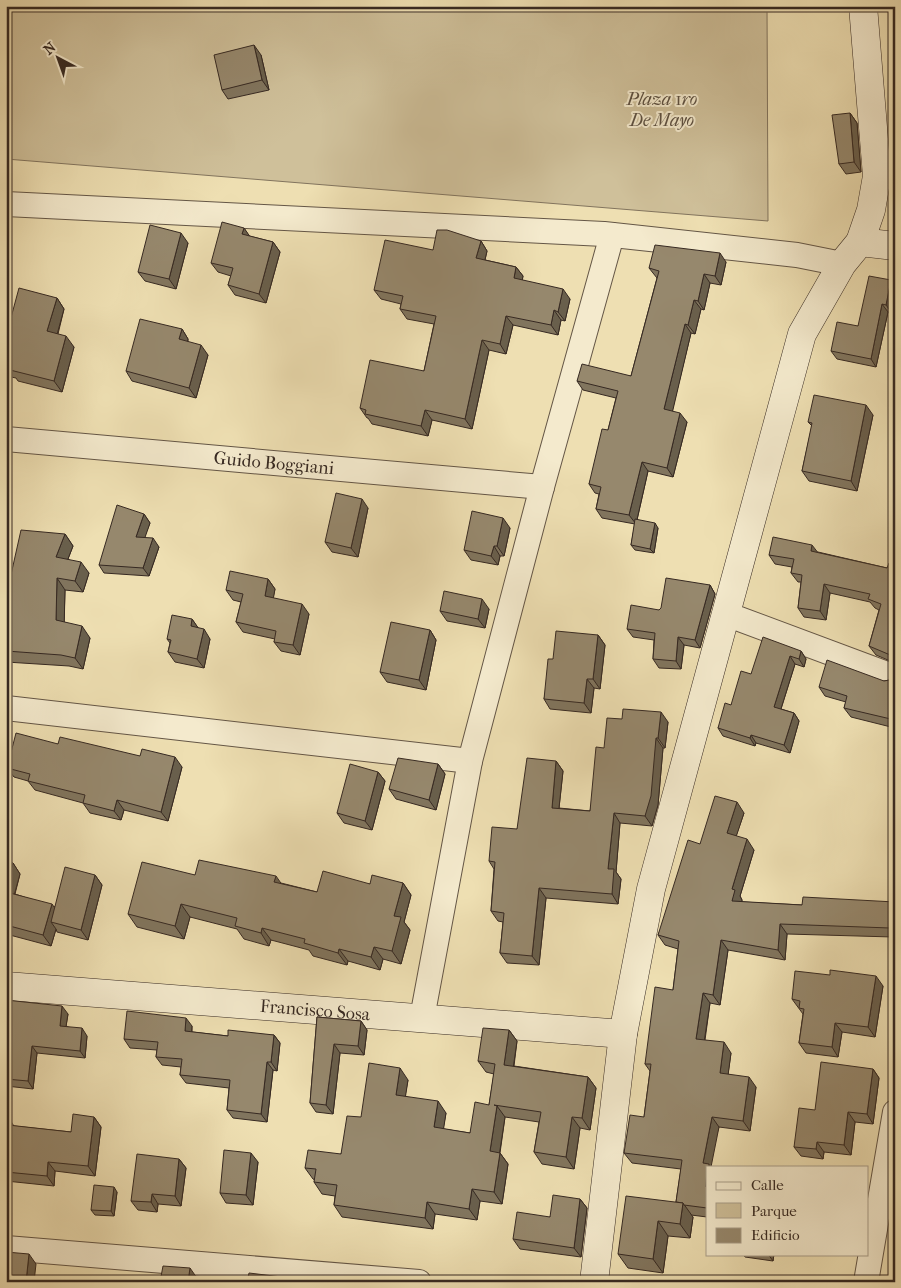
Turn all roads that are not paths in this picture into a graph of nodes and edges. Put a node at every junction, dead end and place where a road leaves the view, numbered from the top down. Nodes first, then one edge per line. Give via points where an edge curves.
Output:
1 (863, 6) edge
2 (6, 204) edge
3 (612, 235) junction
4 (860, 242) junction
5 (895, 246) edge
6 (842, 264) junction
7 (6, 439) edge
8 (542, 487) junction
9 (726, 614) junction
10 (895, 677) edge
11 (6, 708) edge
12 (470, 761) junction
13 (6, 986) edge
14 (422, 1018) junction
15 (623, 1034) junction
16 (895, 1112) edge
17 (886, 1216) edge
18 (6, 1248) edge
19 (418, 1282) edge
20 (594, 1282) edge
21 (866, 1282) edge

1 - 4 main road via 877,176 871,210
2 - 3 street
3 - 6 street via 797,255
3 - 8 street
4 - 5 main road
4 - 6 main road
6 - 9 main road via 802,334
7 - 8 street, Guido Boggiani
8 - 12 street
9 - 10 street
9 - 15 main road via 651,889
11 - 12 street
12 - 14 street
13 - 14 main road, Francisco Sosa
14 - 15 main road, Francisco Sosa
15 - 20 main road
16 - 17 street
17 - 21 street
18 - 19 street

